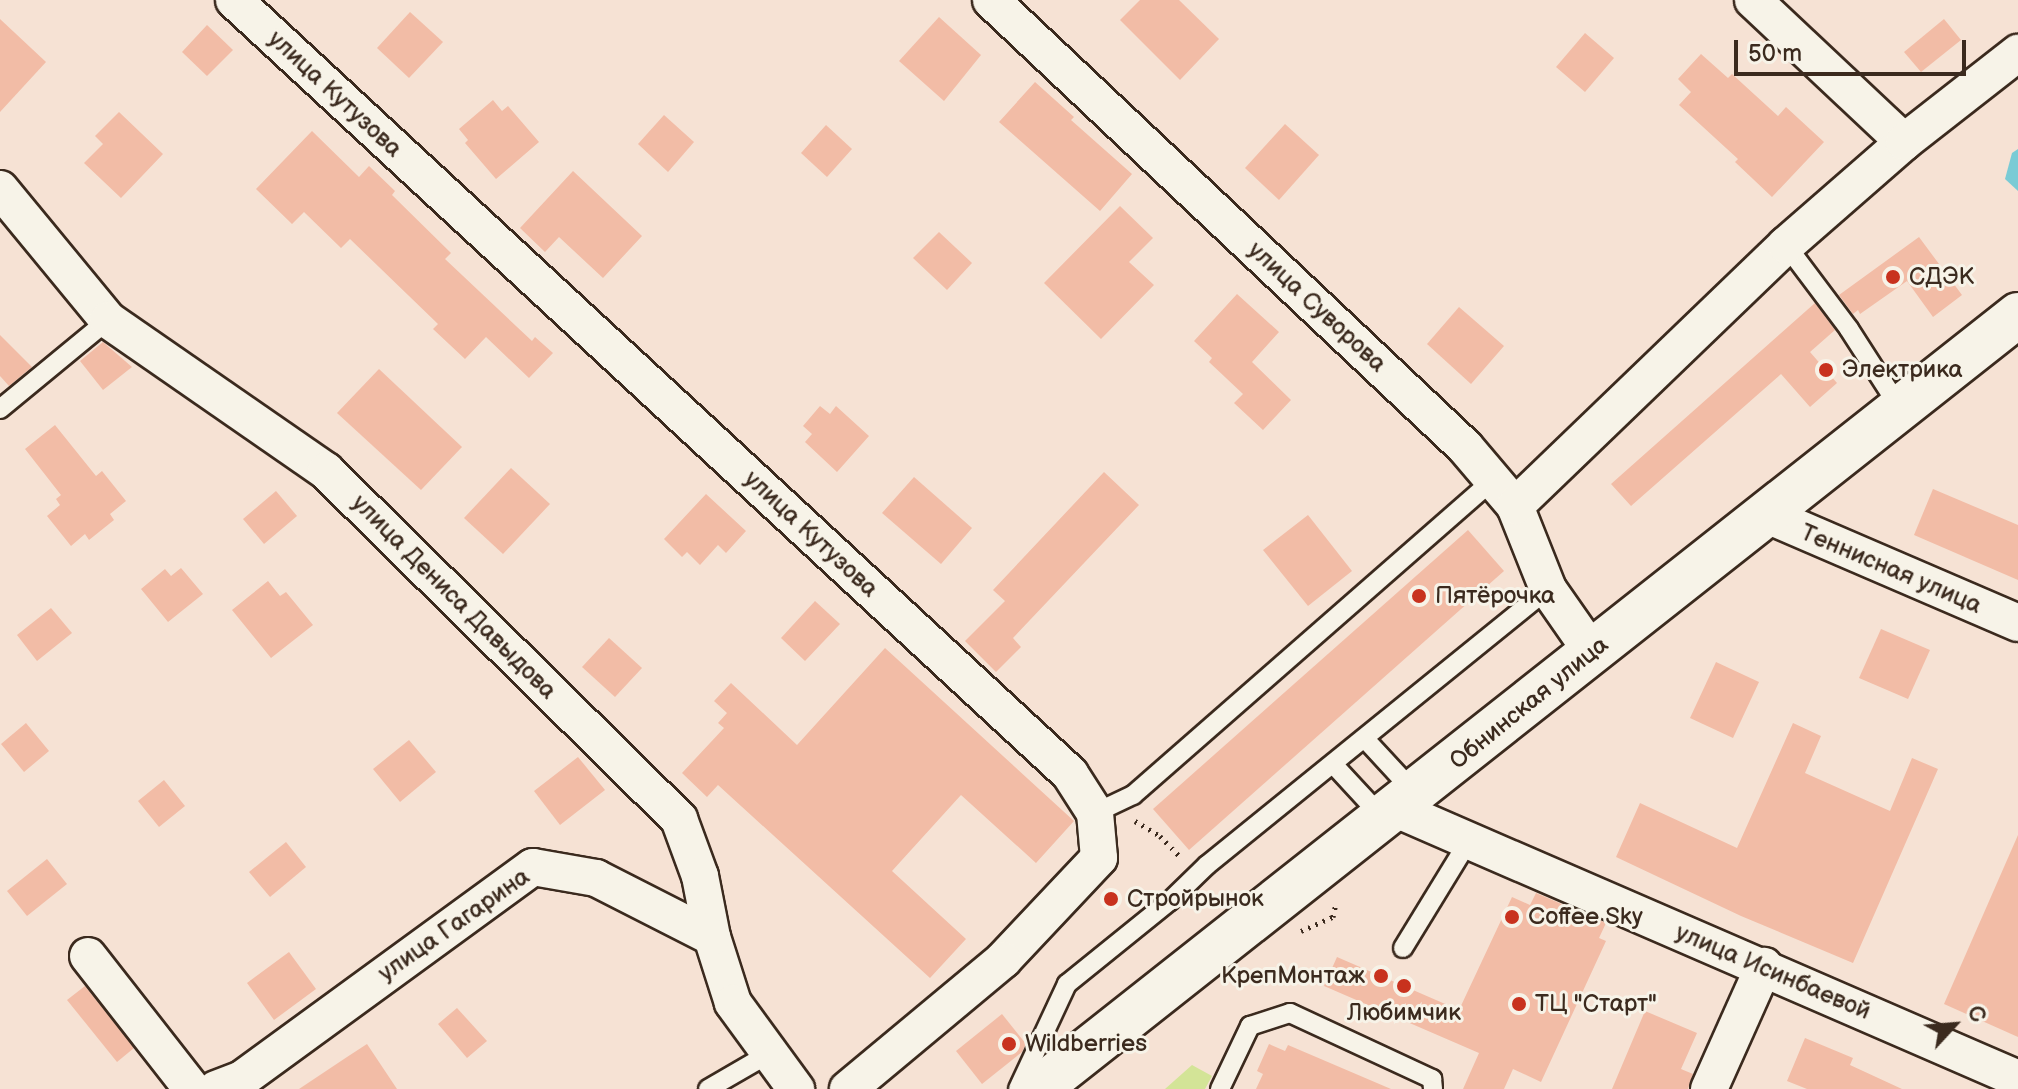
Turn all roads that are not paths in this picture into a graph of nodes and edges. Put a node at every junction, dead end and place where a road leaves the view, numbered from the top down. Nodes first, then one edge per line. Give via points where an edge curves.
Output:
1 (234, 0) edge
2 (991, 0) edge
3 (1753, 0) edge
4 (2018, 53) edge
5 (1904, 142) junction
6 (0, 189) edge
7 (1786, 245) junction
8 (2018, 315) edge
9 (108, 320) junction
10 (1900, 408) junction
11 (0, 409) edge
12 (1504, 492) junction
13 (1765, 514) junction
14 (1548, 589) junction
15 (2018, 623) edge
16 (1592, 652) junction
17 (1366, 740) junction
18 (1333, 764) junction
19 (1398, 807) junction
20 (1095, 813) junction
21 (1468, 842) junction
22 (712, 937) junction
23 (1403, 948) dead end
24 (88, 956) dead end
25 (1764, 966) junction
26 (770, 1053) junction
27 (2018, 1079) edge
28 (192, 1089) edge
29 (216, 1089) edge
30 (708, 1089) edge
31 (796, 1089) edge
32 (848, 1089) edge
33 (1018, 1089) edge
34 (1038, 1089) edge
35 (1220, 1089) edge
36 (1433, 1089) edge
37 (1709, 1089) edge

1 - 20 street, улица Кутузова via 1070,774
2 - 12 street, улица Суворова via 1465,447
3 - 5 street
4 - 5 street
5 - 7 street
6 - 9 street, улица Дениса Давыдова
7 - 10 lane
7 - 12 street
8 - 10 street, Обнинская улица
9 - 11 lane
9 - 22 street, улица Дениса Давыдова via 326,471 679,819 700,876
10 - 13 street, Обнинская улица
12 - 14 street, улица Суворова
12 - 20 lane via 1133,795
13 - 15 street, Теннисная улица
13 - 16 street, Обнинская улица
14 - 16 street, улица Суворова
14 - 17 lane
16 - 19 street, Обнинская улица
17 - 18 lane
17 - 19 lane
18 - 19 lane
18 - 33 lane via 1067,984
19 - 21 street, улица Исинбаевой
19 - 34 street, Обнинская улица
20 - 32 street, улица Кутузова via 1099,858 1003,960
21 - 23 lane
21 - 25 street, улица Исинбаевой
22 - 26 street, улица Дениса Давыдова via 733,1003
22 - 29 street, улица Гагарина via 596,878 533,867 242,1079
24 - 28 street
25 - 27 street, улица Исинбаевой
25 - 37 street
26 - 30 lane
26 - 31 street, улица Дениса Давыдова
35 - 36 lane via 1250,1026 1290,1013 1432,1079

